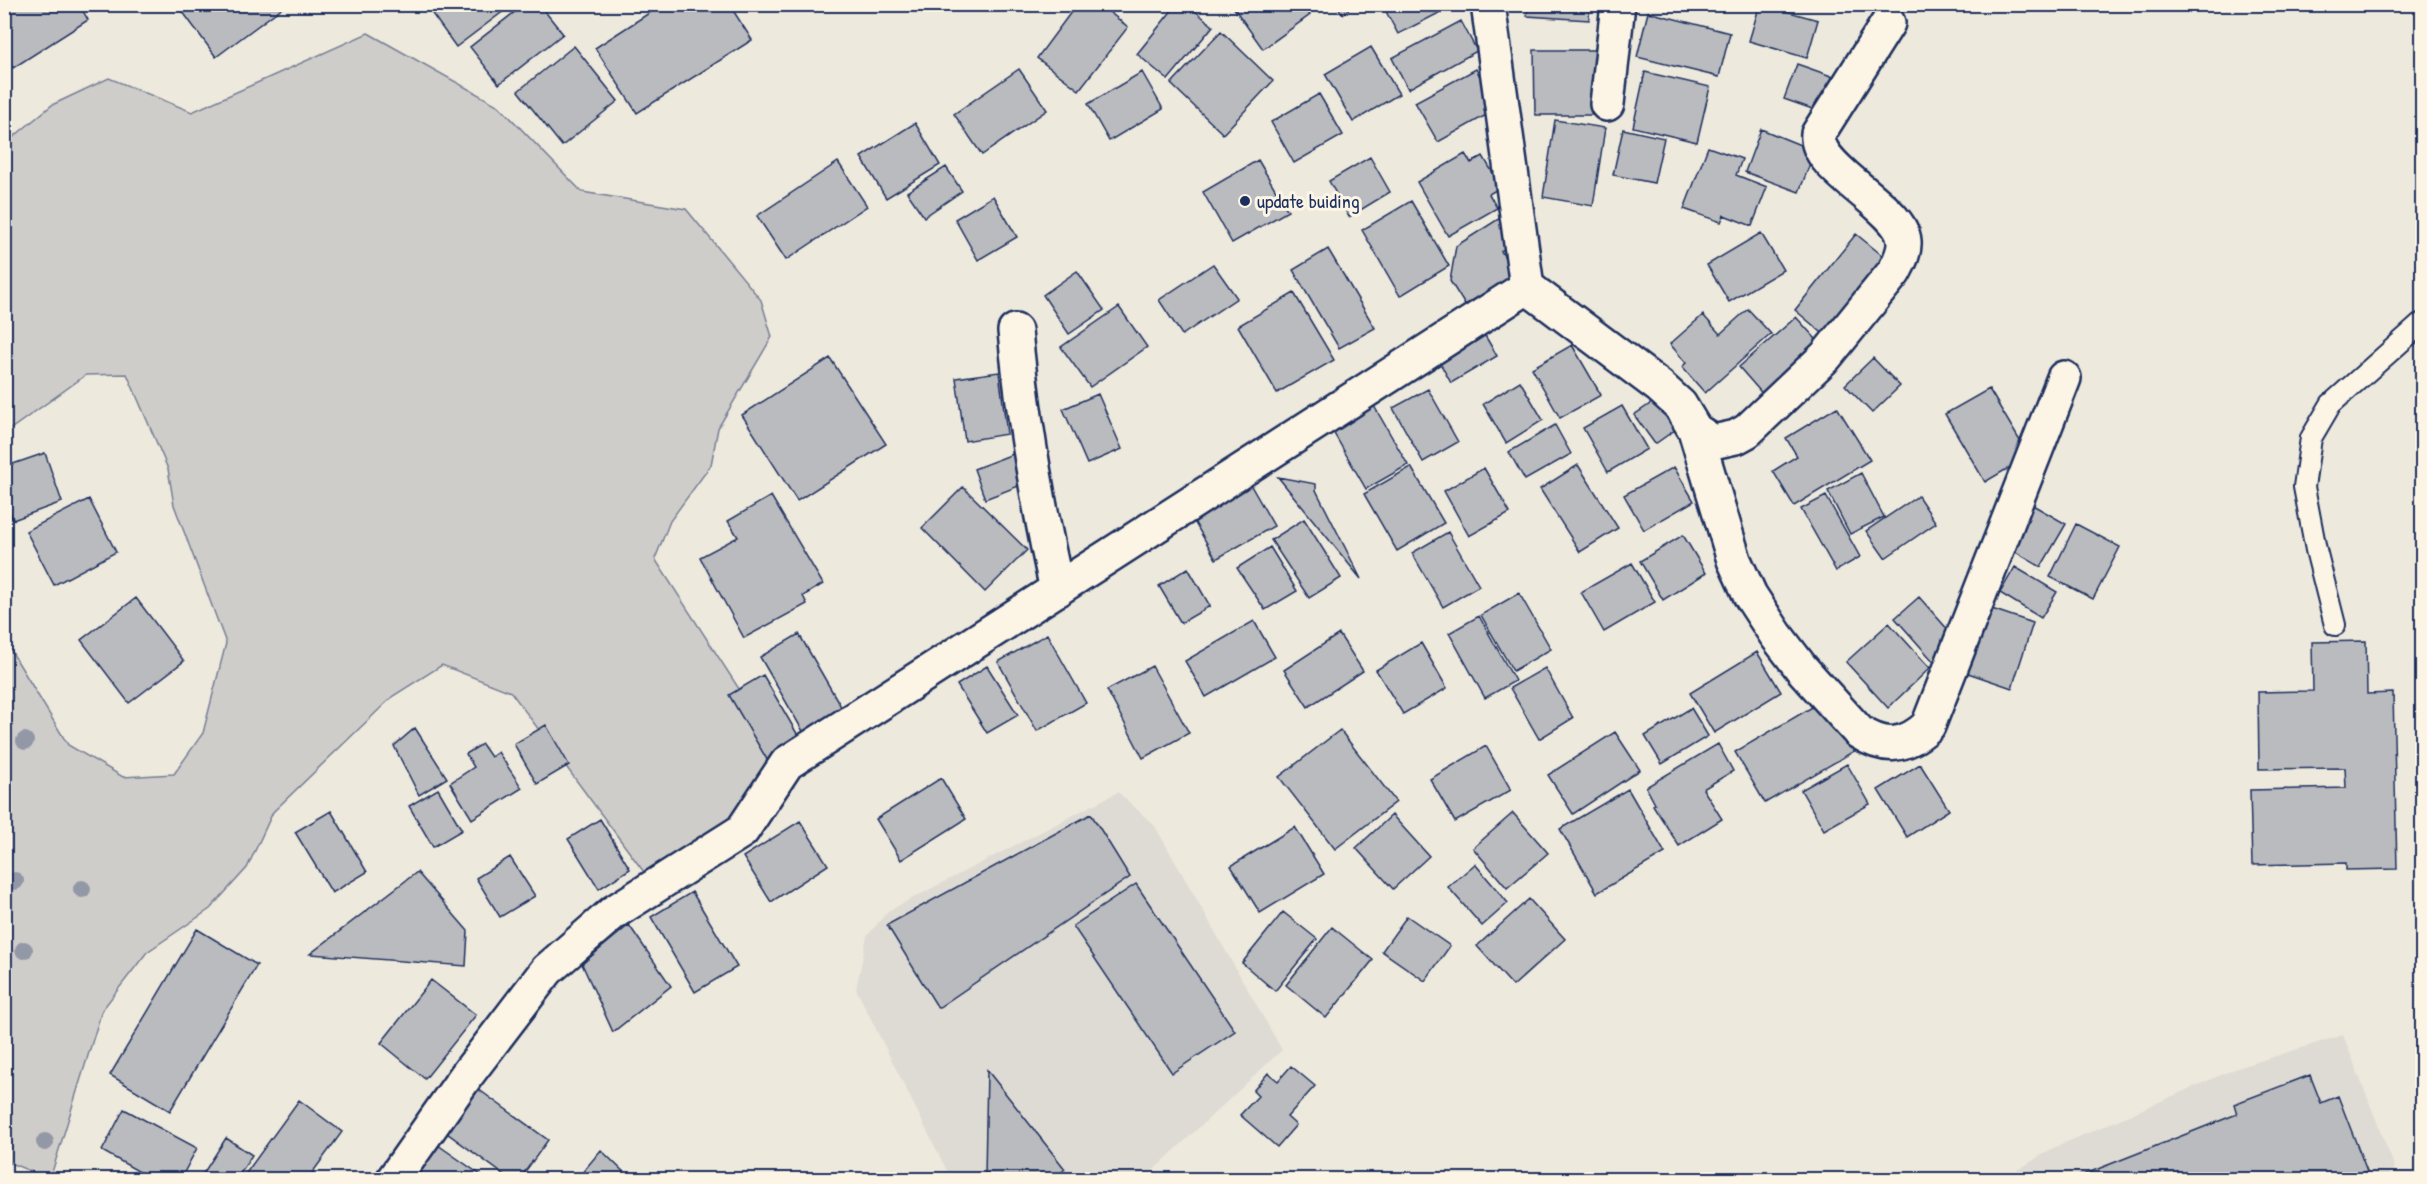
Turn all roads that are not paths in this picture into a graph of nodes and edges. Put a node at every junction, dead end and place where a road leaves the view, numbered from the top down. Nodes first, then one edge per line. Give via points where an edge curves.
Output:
1 (1488, 4) edge
2 (1618, 4) edge
3 (1888, 23) dead end
4 (1607, 104) dead end
5 (1527, 286) junction
6 (2422, 323) edge
7 (1015, 331) dead end
8 (2064, 378) dead end
9 (1695, 430) junction
10 (1057, 590) junction
11 (2335, 625) dead end
12 (393, 1179) edge

1 - 5 street
2 - 4 street
3 - 9 street via 1840,96 1817,142 1827,159 1898,228 1904,244 1902,257 1826,356 1747,431 1713,442
5 - 9 street via 1659,386 1680,405
5 - 10 street
6 - 11 lane via 2331,404 2311,438 2304,487
7 - 10 street via 1039,509
8 - 9 street via 1933,715 1928,726 1905,743 1870,739 1859,732 1776,635 1750,595 1734,560
10 - 12 street via 787,764 742,831 614,912 548,970

